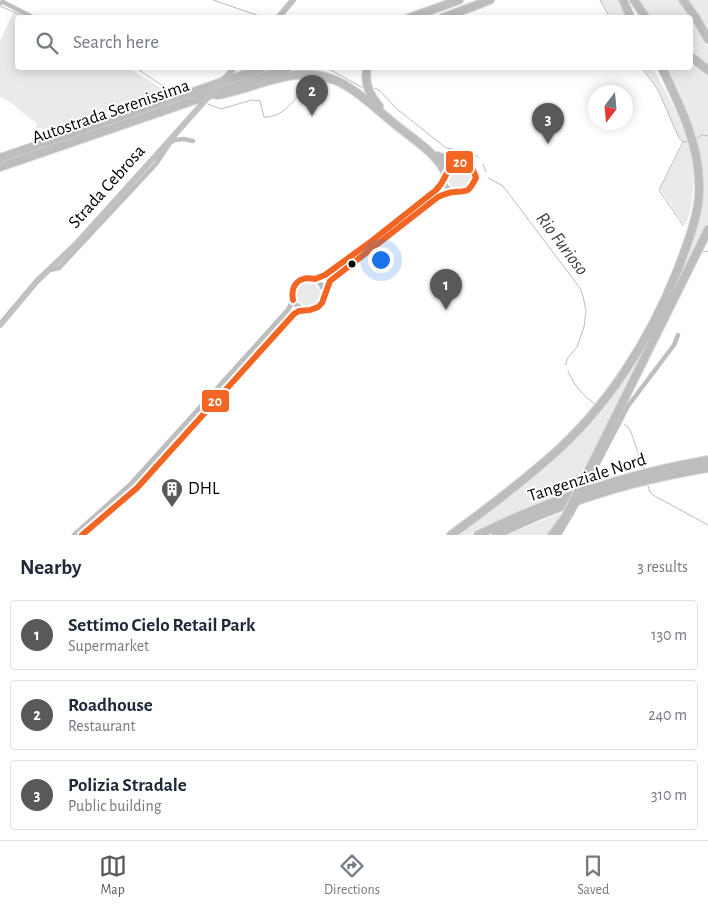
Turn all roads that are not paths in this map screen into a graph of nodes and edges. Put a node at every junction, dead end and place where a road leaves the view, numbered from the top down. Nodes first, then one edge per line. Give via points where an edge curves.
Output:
1 (293, 0) edge
2 (446, 0) edge
3 (459, 0) edge
4 (490, 0) edge
5 (623, 0) edge
6 (633, 0) edge
7 (683, 0) edge
8 (2, 2) edge
9 (28, 15) edge
10 (280, 15) edge
11 (414, 15) edge
12 (416, 15) edge
13 (450, 15) edge
14 (630, 15) edge
15 (639, 15) edge
16 (644, 15) edge
17 (708, 39) edge
18 (693, 58) edge
19 (232, 70) edge
20 (257, 70) edge
21 (282, 70) edge
22 (366, 70) edge
23 (657, 70) edge
24 (663, 70) edge
25 (708, 70) edge
26 (198, 98) junction
27 (679, 104) junction
28 (193, 141) dead end
29 (0, 158) edge
30 (454, 163) junction
31 (0, 167) edge
32 (445, 176) junction
33 (453, 192) junction
34 (98, 219) junction
35 (97, 228) junction
36 (708, 230) edge
37 (50, 270) junction
38 (315, 279) junction
39 (324, 292) junction
40 (293, 300) junction
41 (306, 310) junction
42 (0, 325) edge
43 (678, 334) dead end
44 (708, 460) edge
45 (708, 468) edge
46 (587, 480) junction
47 (569, 514) junction
48 (74, 535) edge
49 (82, 535) edge
50 (451, 535) edge
51 (478, 535) edge
52 (496, 535) edge
53 (552, 535) edge
54 (560, 535) edge

1 - 10 main road
2 - 11 highway
3 - 12 highway
4 - 13 highway
5 - 14 highway
6 - 15 highway
6 - 16 highway
7 - 17 highway
8 - 9 street
18 - 25 highway
19 - 34 main road, Strada Cebrosa, bridge
20 - 29 highway, Autostrada Serenissima
21 - 26 highway, Autostrada Serenissima
22 - 30 highway via 368,90 379,106 435,154
23 - 27 highway
24 - 27 highway
26 - 31 highway, Autostrada Serenissima
26 - 32 highway via 233,93 287,76 324,75 340,81 358,94 438,161
27 - 50 highway via 695,148 699,199 681,261 654,322 618,380 585,422 549,458
28 - 35 street via 184,139 170,143 156,164
30 - 32 street
30 - 33 street via 468,164 476,178 467,192
32 - 33 street via 446,184
32 - 38 street via 436,190 397,222
33 - 39 street via 438,197 354,261 330,280
34 - 35 street
34 - 37 main road, Strada Cebrosa
35 - 37 street via 60,268
36 - 46 highway
37 - 42 main road, Strada Cebrosa
38 - 39 street
38 - 40 street via 305,277 296,282 292,290
39 - 41 street via 318,307
40 - 41 street
40 - 48 street via 288,310 131,484
41 - 49 street via 294,314 137,488
43 - 46 street via 674,345 628,406
44 - 51 highway, Tangenziale Nord via 597,487 533,510
45 - 52 highway, Tangenziale Nord via 592,496
46 - 47 highway, bridge
47 - 53 highway
47 - 54 street

